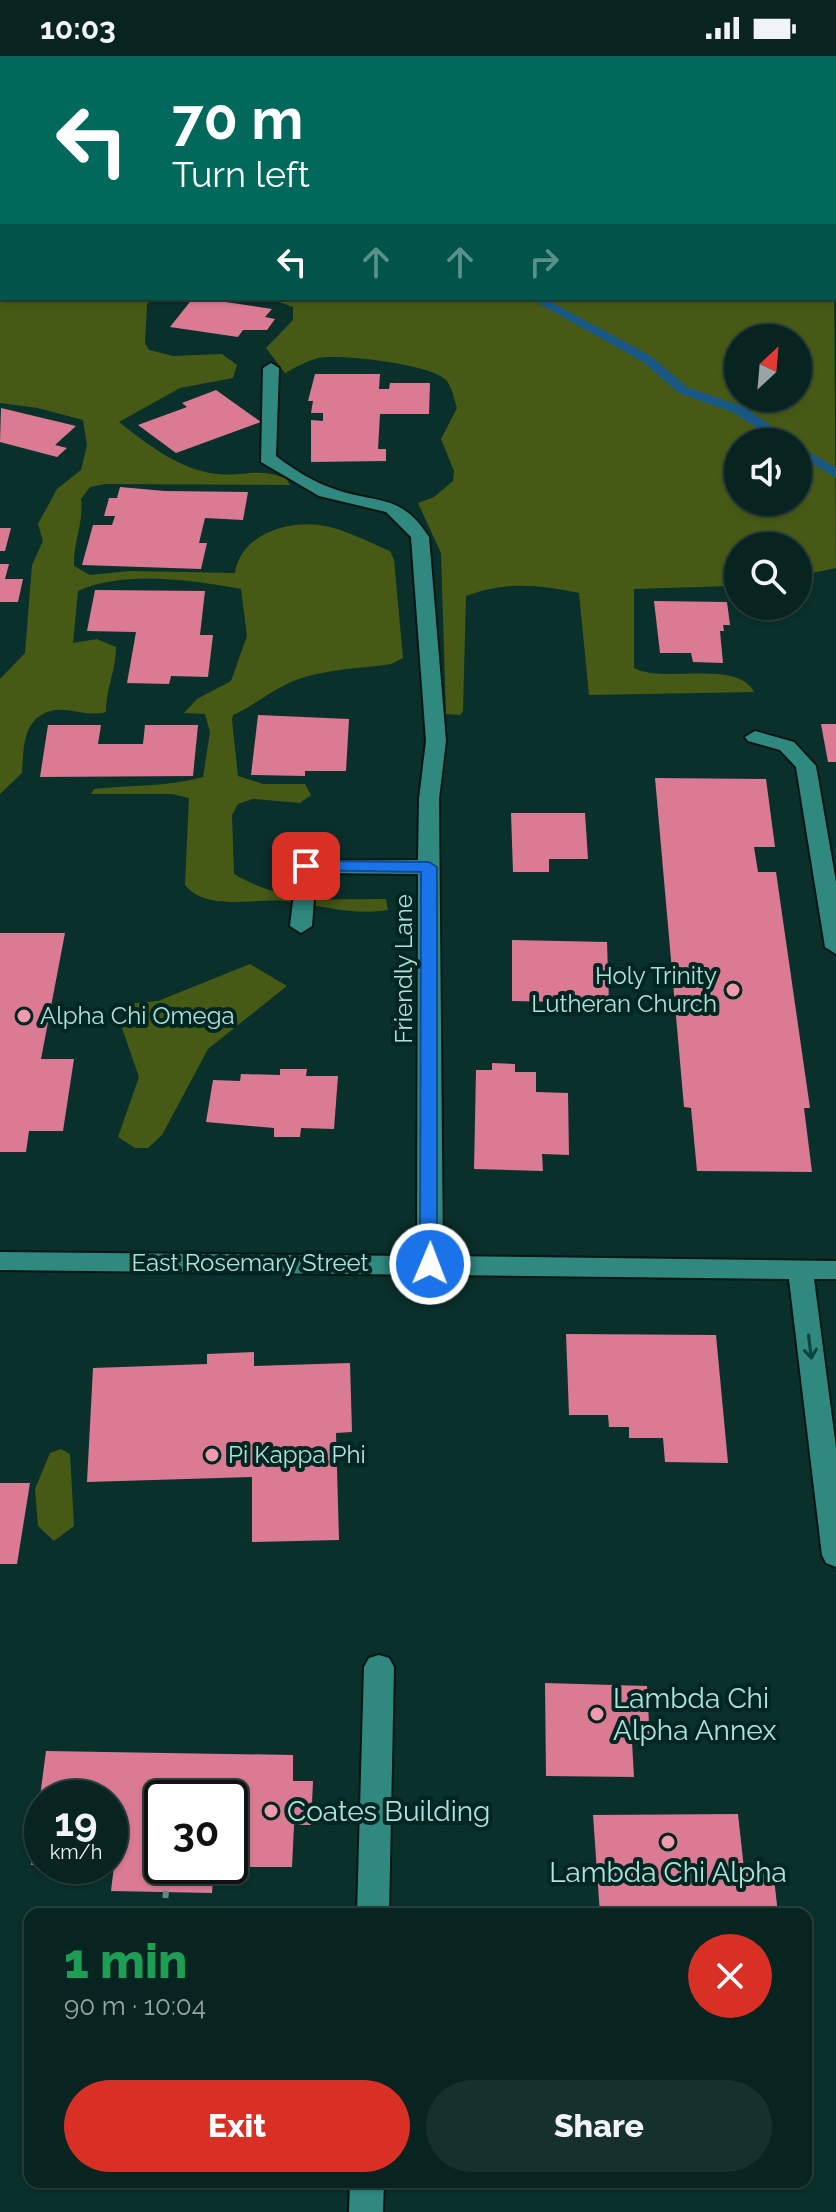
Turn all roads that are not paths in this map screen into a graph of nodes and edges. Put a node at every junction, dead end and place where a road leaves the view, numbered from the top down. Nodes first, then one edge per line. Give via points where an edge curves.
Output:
1 (271, 368) dead end
2 (755, 737) dead end
3 (429, 867) junction
4 (301, 926) dead end
5 (836, 947) edge
6 (0, 1261) edge
7 (430, 1264) junction
8 (800, 1269) junction
9 (836, 1270) edge
10 (836, 1555) edge
11 (379, 1667) dead end
12 (373, 1908) edge
13 (367, 2188) edge
14 (366, 2212) edge

1 - 3 street, Friendly Lane via 267,458 334,495 401,511 420,537 436,741
2 - 5 street via 787,746 806,766
3 - 4 street via 306,866
3 - 7 street, Friendly Lane
6 - 7 street, East Rosemary Street
7 - 8 street, East Rosemary Street
8 - 9 street, East Rosemary Street
8 -> 10 street
11 - 12 street
13 - 14 street

